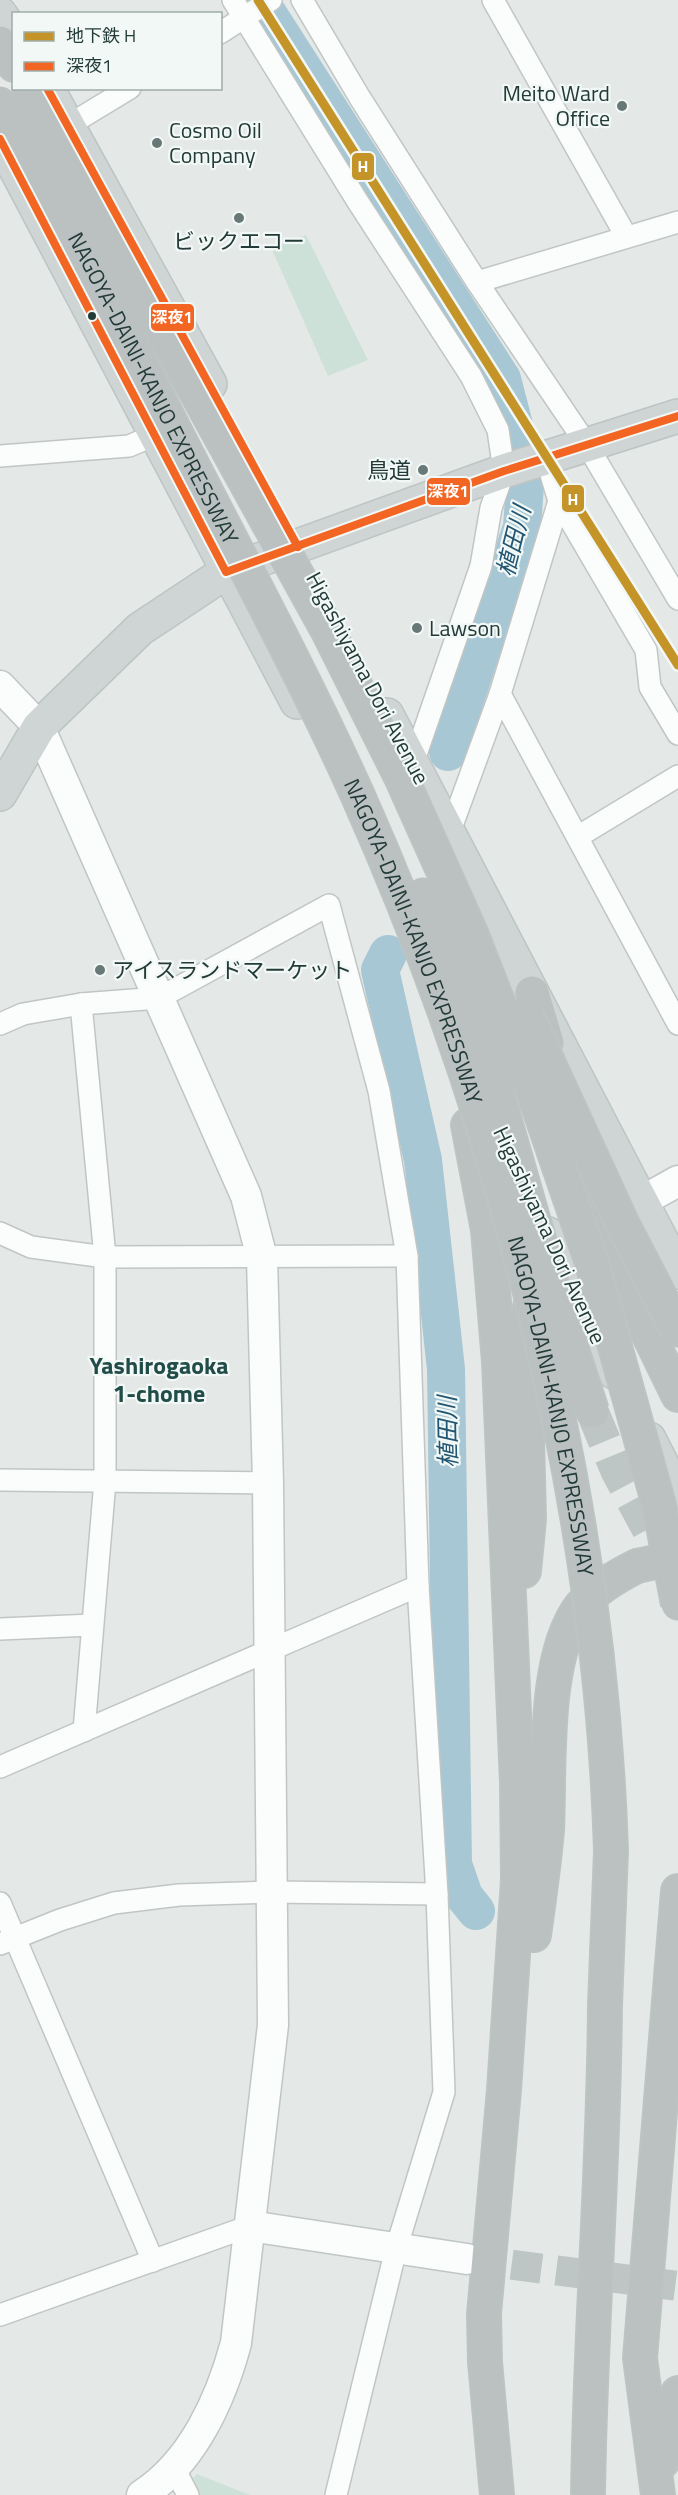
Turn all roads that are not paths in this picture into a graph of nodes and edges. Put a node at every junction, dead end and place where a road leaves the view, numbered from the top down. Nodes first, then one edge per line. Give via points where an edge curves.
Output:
1 (233, 0) edge
2 (271, 0) edge
3 (302, 0) edge
4 (493, 0) edge
5 (0, 14) edge
6 (249, 15) junction
7 (12, 31) edge
8 (222, 32) edge
9 (0, 44) edge
10 (12, 62) edge
11 (29, 90) edge
12 (48, 90) edge
13 (127, 90) edge
14 (0, 103) edge
15 (70, 126) junction
16 (3, 153) edge
17 (678, 222) edge
18 (626, 236) junction
19 (477, 282) junction
20 (678, 416) edge
21 (160, 423) junction
22 (587, 445) junction
23 (0, 456) edge
24 (526, 464) junction
25 (558, 501) junction
26 (298, 547) junction
27 (226, 572) junction
28 (678, 599) edge
29 (0, 686) edge
30 (500, 694) junction
31 (365, 703) junction
32 (39, 727) junction
33 (678, 734) edge
34 (413, 763) junction
35 (678, 776) edge
36 (0, 794) edge
37 (450, 831) junction
38 (579, 836) junction
39 (416, 928) junction
40 (532, 993) junction
41 (159, 998) junction
42 (81, 1004) junction
43 (0, 1024) edge
44 (678, 1024) edge
45 (678, 1181) edge
46 (642, 1200) junction
47 (0, 1233) edge
48 (407, 1256) junction
49 (105, 1257) junction
50 (558, 1257) junction
51 (262, 1258) junction
52 (678, 1272) edge
53 (678, 1332) edge
54 (678, 1395) edge
55 (592, 1411) tunnel mouth
56 (0, 1480) edge
57 (105, 1481) junction
58 (268, 1483) junction
59 (678, 1496) edge
60 (678, 1557) edge
61 (418, 1586) junction
62 (678, 1604) edge
63 (92, 1624) junction
64 (0, 1629) edge
65 (269, 1650) junction
66 (513, 1713) junction
67 (84, 1731) junction
68 (0, 1767) edge
69 (678, 1891) edge
70 (270, 1892) junction
71 (436, 1894) junction
72 (0, 1903) edge
73 (8, 1941) edge
74 (504, 2090) junction
75 (250, 2226) junction
76 (396, 2249) junction
77 (467, 2259) tunnel mouth
78 (153, 2261) junction
79 (1, 2312) edge
80 (678, 2393) edge
81 (173, 2466) junction
82 (658, 2488) edge
83 (142, 2495) edge
84 (188, 2495) edge
85 (336, 2495) edge
86 (497, 2495) edge
87 (588, 2495) edge

1 - 6 street
2 - 6 street
3 - 19 street
4 - 18 street
5 - 7 main road
6 - 8 street
6 - 24 street via 352,192 471,376 498,430
9 - 10 highway
11 - 31 highway, NAGOYA-DAINI-KANJO EXPRESSWAY, bridge via 323,620
12 - 15 main road, Higashiyama Dori Avenue
13 - 15 street
14 - 21 highway, NAGOYA-DAINI-KANJO EXPRESSWAY, bridge via 50,191
15 - 16 street
15 - 26 main road, Higashiyama Dori Avenue
16 - 21 main road, Higashiyama Dori Avenue
17 - 18 street
18 - 19 street
19 - 22 street
20 - 22 main road
21 - 23 street via 129,446
21 - 27 main road, Higashiyama Dori Avenue
21 - 55 highway, bridge via 315,668 373,780 422,891 493,1079
21 - 87 highway, NAGOYA-DAINI-KANJO EXPRESSWAY, bridge via 301,675 360,800 422,951 472,1095 544,1353 594,1631 611,1851
22 - 24 main road
22 - 28 street
24 - 25 street
24 - 26 main road
24 - 34 street via 491,508 481,566
25 - 30 street
25 - 33 street via 646,650 650,687
26 - 27 main road
26 - 34 main road, Higashiyama Dori Avenue
27 - 32 main road via 140,629
27 - 39 main road, Higashiyama Dori Avenue
29 - 32 street
30 - 37 street
30 - 38 street
31 - 53 highway, bridge via 484,927
31 - 62 highway, NAGOYA-DAINI-KANJO EXPRESSWAY, bridge via 471,933 564,1180 611,1328 648,1464
32 - 36 main road
32 - 41 street
34 - 37 main road, Higashiyama Dori Avenue
35 - 38 street
37 - 40 main road, Higashiyama Dori Avenue
38 - 44 street
39 - 50 main road, Higashiyama Dori Avenue
39 - 66 highway via 478,1168 488,1230 499,1362
40 - 46 main road, Higashiyama Dori Avenue
40 - 54 highway via 605,1233
41 - 42 street
41 - 48 street via 329,905 379,1091
41 - 51 street via 246,1196
42 - 43 street via 22,1014
42 - 49 street
45 - 46 street
46 - 52 main road, Higashiyama Dori Avenue
47 - 49 street via 31,1247
48 - 51 street
48 - 61 street
49 - 51 street
49 - 57 street
50 - 59 main road, Higashiyama Dori Avenue
50 - 66 highway via 533,1296 526,1328 529,1519
51 - 58 street
56 - 57 street
57 - 58 street
57 - 63 street
58 - 65 street
60 - 74 highway, bridge via 637,1566 600,1588 569,1627 552,1708 541,1884 527,1980
61 - 65 street
61 - 71 street
63 - 64 street
63 - 67 street
65 - 67 street
65 - 70 street
66 - 74 highway via 518,1880
67 - 68 street
69 - 82 highway via 640,2358
70 - 71 street
70 - 73 street via 179,1895 114,1903
70 - 75 street via 273,2025
71 - 76 street via 444,2092
72 - 73 street
73 - 78 street
74 - 86 highway via 484,2314
75 - 76 street
75 - 78 street
75 - 81 street via 236,2343 224,2386 205,2424
76 - 77 street
76 - 85 street
78 - 79 street
80 - 82 highway
81 - 83 street
81 - 84 street

